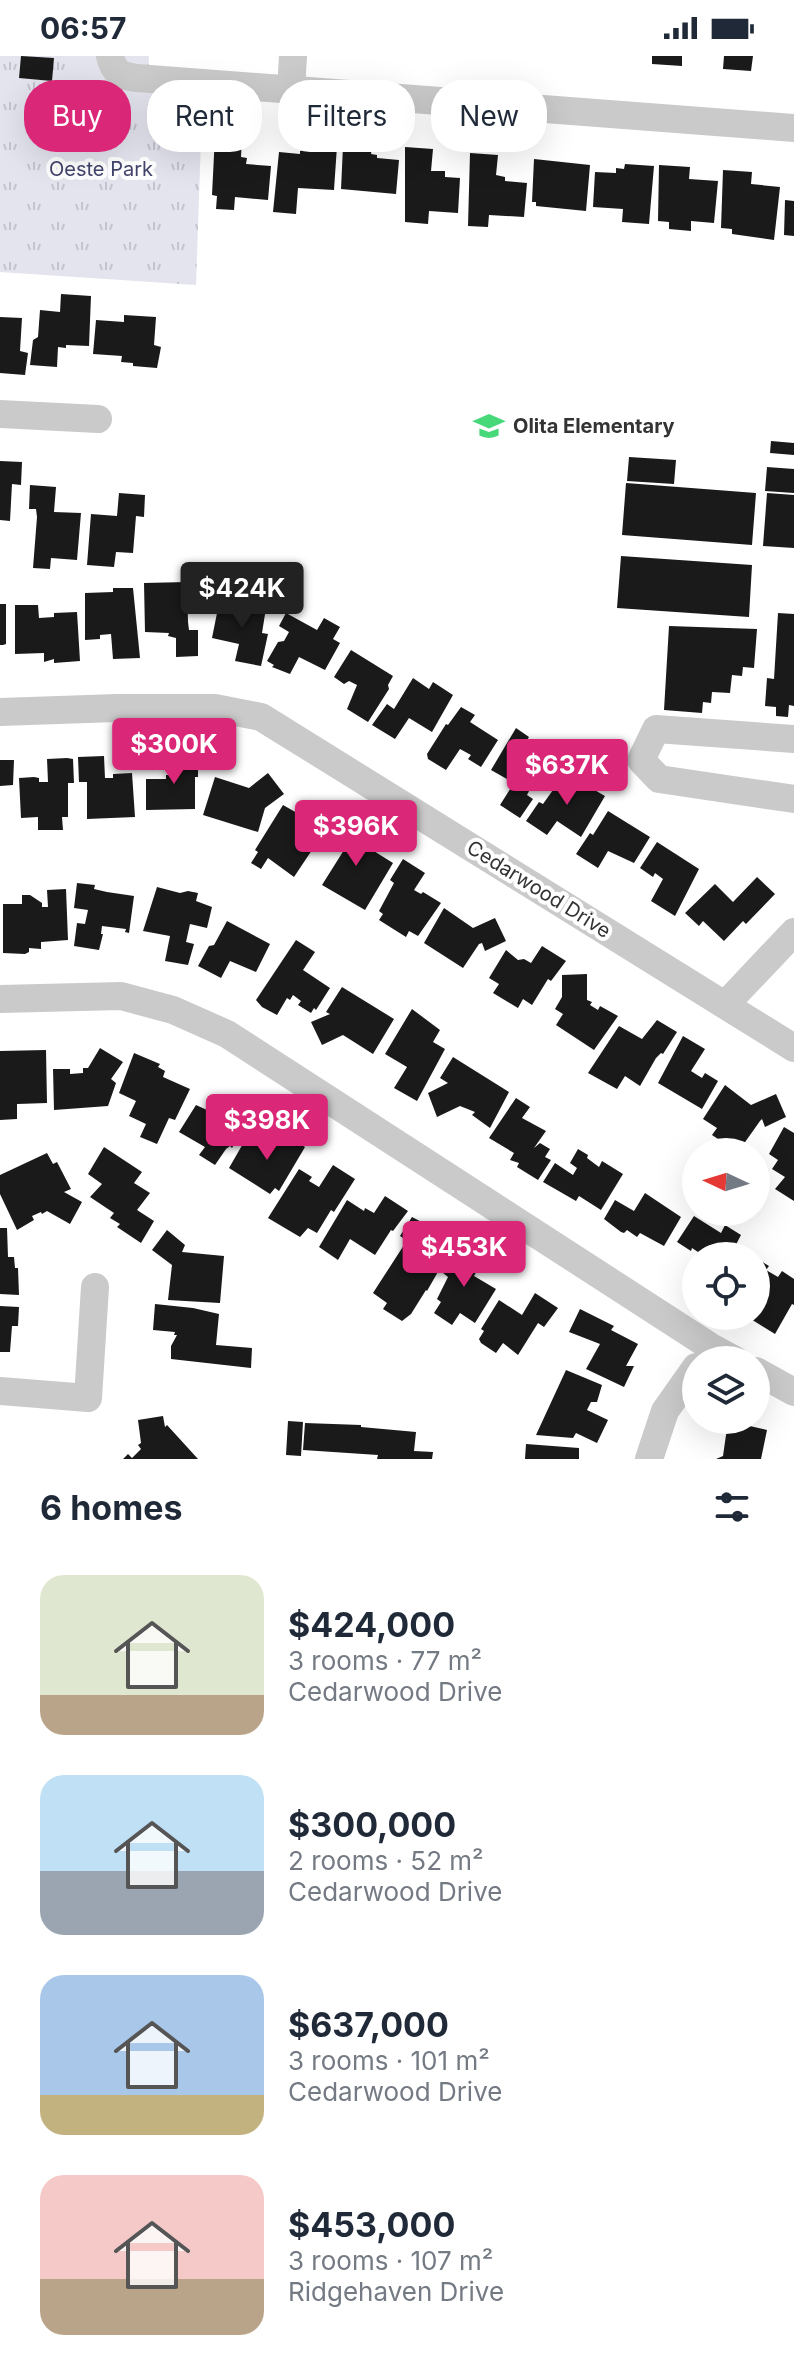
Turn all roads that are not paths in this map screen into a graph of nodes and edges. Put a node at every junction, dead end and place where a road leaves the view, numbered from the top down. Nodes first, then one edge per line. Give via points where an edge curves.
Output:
1 (110, 56) edge
2 (293, 56) edge
3 (292, 80) edge
4 (278, 89) edge
5 (415, 99) edge
6 (794, 128) edge
7 (0, 414) edge
8 (98, 419) dead end
9 (0, 712) edge
10 (794, 739) edge
11 (794, 799) edge
12 (794, 932) edge
13 (0, 999) edge
14 (725, 1005) junction
15 (794, 1048) edge
16 (95, 1287) dead end
17 (693, 1346) edge
18 (770, 1379) edge
19 (0, 1391) edge
20 (682, 1391) edge
21 (794, 1392) edge
22 (649, 1459) edge

1 - 4 street via 122,76
2 - 3 street
5 - 6 street
7 - 8 street
9 - 14 street, Cedarwood Drive via 215,708 261,717
10 - 11 street via 656,729 641,760 659,779
12 - 14 street
13 - 17 street via 121,996 173,1010 227,1034
14 - 15 street, Cedarwood Drive
16 - 19 street via 88,1398
18 - 21 street
20 - 22 street via 665,1411

